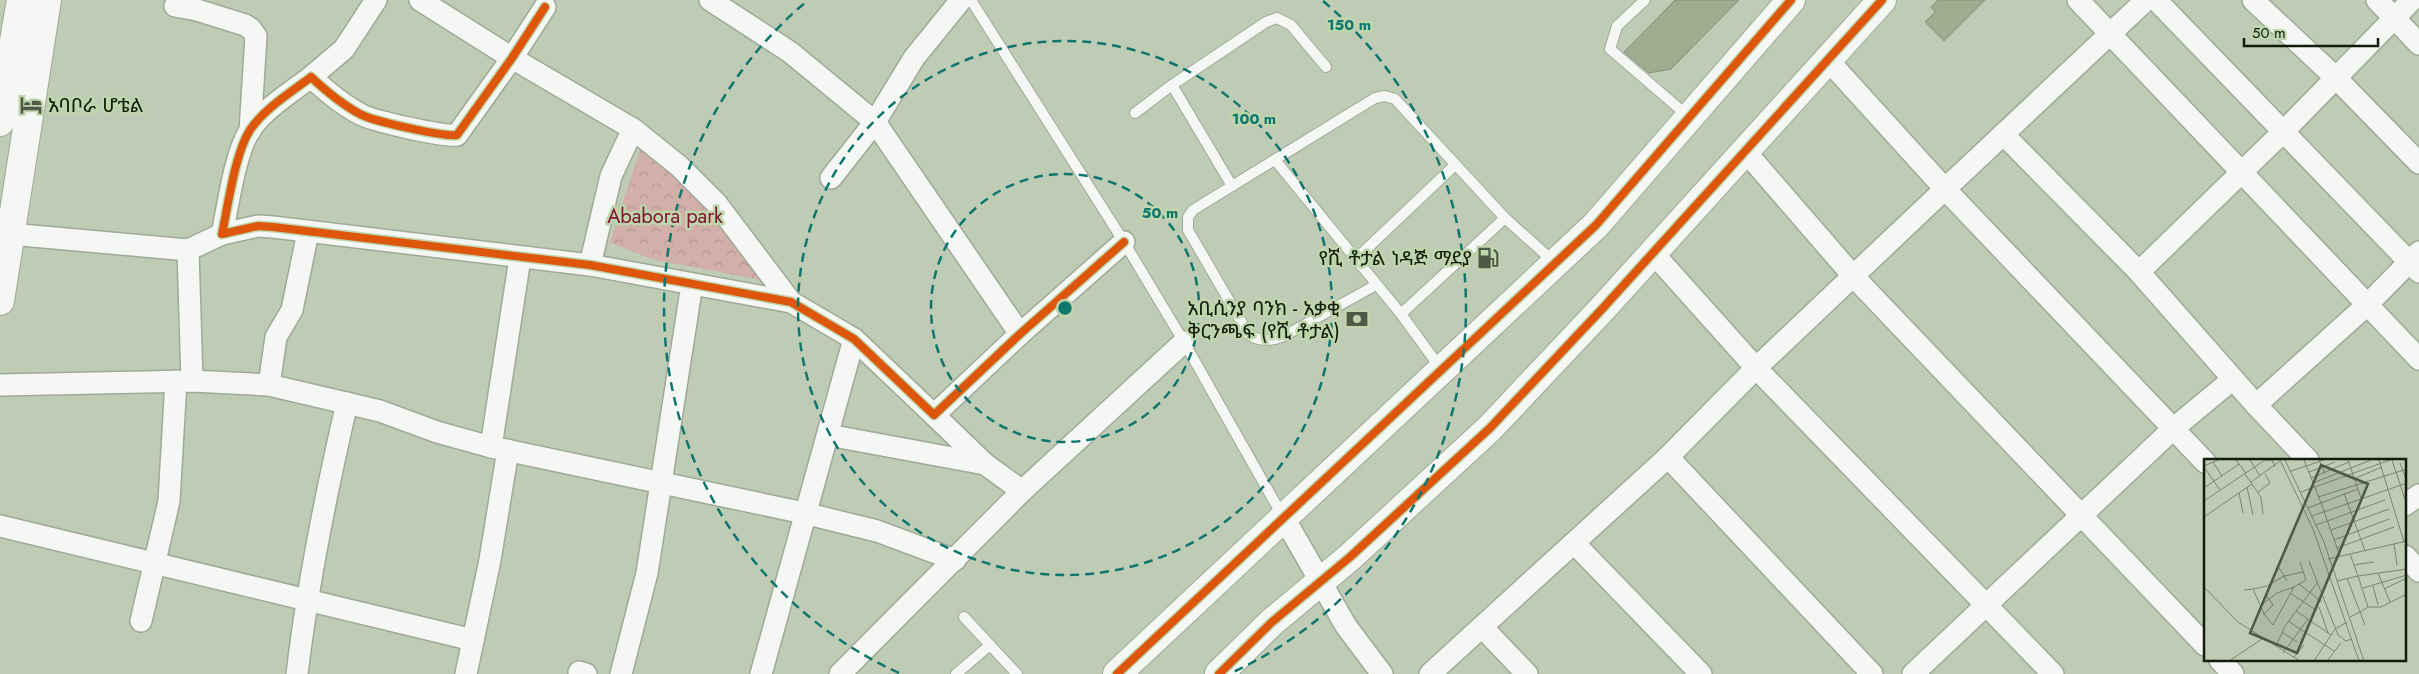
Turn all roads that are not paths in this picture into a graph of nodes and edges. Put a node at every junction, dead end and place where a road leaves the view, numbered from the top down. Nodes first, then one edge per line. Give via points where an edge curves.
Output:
1 (21, 0) edge
2 (47, 0) edge
3 (376, 0) edge
4 (420, 0) edge
5 (710, 0) edge
6 (961, 0) edge
7 (971, 0) edge
8 (1645, 0) edge
9 (1791, 0) edge
10 (1882, 0) edge
11 (2078, 0) edge
12 (2146, 0) edge
13 (2156, 0) edge
14 (2253, 0) edge
15 (2377, 0) edge
16 (2412, 0) edge
17 (175, 6) dead end
18 (545, 7) dead end
19 (2394, 17) junction
20 (2110, 32) junction
21 (2419, 44) edge
22 (512, 58) junction
23 (1827, 59) junction
24 (1326, 67) dead end
25 (311, 77) junction
26 (2335, 77) junction
27 (1172, 85) junction
28 (1135, 113) dead end
29 (1689, 117) junction
30 (0, 122) edge
31 (875, 122) junction
32 (633, 129) junction
33 (250, 131) junction
34 (2284, 131) junction
35 (2003, 134) junction
36 (1744, 150) junction
37 (1276, 160) junction
38 (2419, 163) edge
39 (1456, 165) junction
40 (2241, 170) junction
41 (831, 178) dead end
42 (1232, 186) junction
43 (1945, 189) junction
44 (1505, 218) junction
45 (308, 232) junction
46 (10, 234) junction
47 (222, 234) junction
48 (1124, 242) junction
49 (188, 250) junction
50 (1653, 253) junction
51 (520, 258) junction
52 (1356, 259) junction
53 (2416, 262) edge
54 (1555, 264) junction
55 (590, 265) junction
56 (2139, 272) junction
57 (1854, 277) junction
58 (692, 284) junction
59 (1376, 286) junction
60 (0, 301) edge
61 (791, 302) junction
62 (2367, 305) junction
63 (1401, 314) junction
64 (1020, 334) junction
65 (854, 339) junction
66 (1184, 342) junction
67 (2419, 359) edge
68 (1756, 368) junction
69 (1443, 370) junction
70 (2233, 379) junction
71 (184, 381) junction
72 (0, 385) edge
73 (269, 385) junction
74 (347, 403) junction
75 (2256, 405) junction
76 (934, 415) junction
77 (2174, 428) junction
78 (828, 434) junction
79 (500, 448) junction
80 (1668, 457) junction
81 (2307, 459) edge
82 (2204, 461) edge
83 (985, 464) junction
84 (662, 484) junction
85 (1022, 491) junction
86 (2419, 495) edge
87 (2406, 504) edge
88 (804, 513) junction
89 (2081, 515) junction
90 (1284, 518) junction
91 (0, 526) edge
92 (1574, 542) junction
93 (2406, 557) edge
94 (955, 560) junction
95 (156, 563) junction
96 (2419, 571) edge
97 (1321, 583) junction
98 (306, 601) junction
99 (1987, 605) junction
100 (964, 617) dead end
101 (141, 621) dead end
102 (1483, 628) junction
103 (473, 640) junction
104 (990, 644) junction
105 (2204, 644) edge
106 (2222, 662) edge
107 (297, 674) edge
108 (466, 674) edge
109 (621, 674) edge
110 (761, 674) edge
111 (840, 674) edge
112 (956, 674) edge
113 (1017, 674) edge
114 (1117, 674) edge
115 (1219, 674) edge
116 (1382, 674) edge
117 (1430, 674) edge
118 (1527, 674) edge
119 (1701, 674) edge
120 (1872, 674) edge
121 (1913, 674) edge
122 (2053, 674) edge
123 (2233, 674) edge

1 - 30 main road
2 - 46 main road
3 - 25 street via 344,49
4 - 22 street
5 - 31 street via 790,52
6 - 31 street via 914,58
7 - 48 lane
8 - 29 lane via 1617,26 1610,49
9 - 29 main road
10 - 23 main road
11 - 20 street
12 - 20 street
13 - 34 street
14 - 26 street
15 - 19 street
16 - 19 street
17 - 33 street via 252,29 256,36
18 - 22 street
19 - 21 street
19 - 26 street
20 - 35 street
20 - 40 street
22 - 25 street via 462,130 449,136 362,116
22 - 32 street
23 - 36 main road
23 - 43 street
24 - 27 lane via 1291,25 1277,18 1266,22
25 - 33 street via 263,115
26 - 34 street
26 - 38 street
27 - 28 lane
27 - 42 lane
29 - 54 main road via 1596,224
31 - 41 street
31 - 64 street
32 - 55 street via 611,176
32 - 61 street via 679,166 717,204
33 - 47 street via 242,147
34 - 40 street
34 - 53 street
35 - 43 street
35 - 56 street
36 - 50 main road
36 - 57 street
37 - 39 lane via 1375,98 1385,96 1395,99
37 - 42 lane
37 - 52 lane
39 - 44 lane
39 - 52 lane
40 - 56 street
40 - 62 street
42 - 59 lane via 1193,210 1188,217 1188,230 1249,335 1259,340 1284,336
43 - 57 street
43 - 77 street
44 - 54 lane
44 - 63 lane
45 - 47 street via 258,226
45 - 51 street via 412,242
45 - 73 street via 292,310 276,337
46 - 49 street
46 - 60 main road
47 - 49 street
48 - 64 street
48 - 66 lane
49 - 71 street
50 - 68 street
50 - 97 main road via 1490,428
51 - 55 street
51 - 79 street
52 - 59 lane
53 - 62 street
54 - 69 main road
55 - 58 street
56 - 70 street
57 - 68 street
57 - 89 street
58 - 61 street
58 - 84 street
59 - 63 lane
61 - 65 street
62 - 67 street
62 - 75 street
63 - 69 lane
64 - 76 street
65 - 76 street
65 - 78 street
66 - 85 street
66 - 90 lane
68 - 80 street
68 - 99 street
69 - 90 main road
70 - 75 street
70 - 77 street
71 - 72 street
71 - 73 street
71 - 95 street via 170,489
73 - 74 street
74 - 79 street
74 - 98 street via 323,505
75 - 81 street
76 - 83 street
77 - 82 street
77 - 89 street
78 - 83 street
78 - 88 street
79 - 84 street
79 - 103 street
80 - 92 street
80 - 120 street
83 - 85 street
84 - 88 street
84 - 109 street via 647,573
85 - 94 street
86 - 87 street
88 - 94 street via 876,531
88 - 110 street
89 - 99 street
89 - 105 street
90 - 97 street
90 - 114 main road
91 - 95 street
92 - 102 street
92 - 119 street
93 - 96 street
94 - 111 street
95 - 98 street
95 - 101 street
97 - 115 main road via 1272,622
97 - 116 street via 1346,626
98 - 103 street
98 - 107 street
99 - 121 street
99 - 122 street
100 - 104 lane
102 - 117 street
102 - 118 street
103 - 108 street
104 - 112 lane
104 - 113 lane
106 - 123 street

